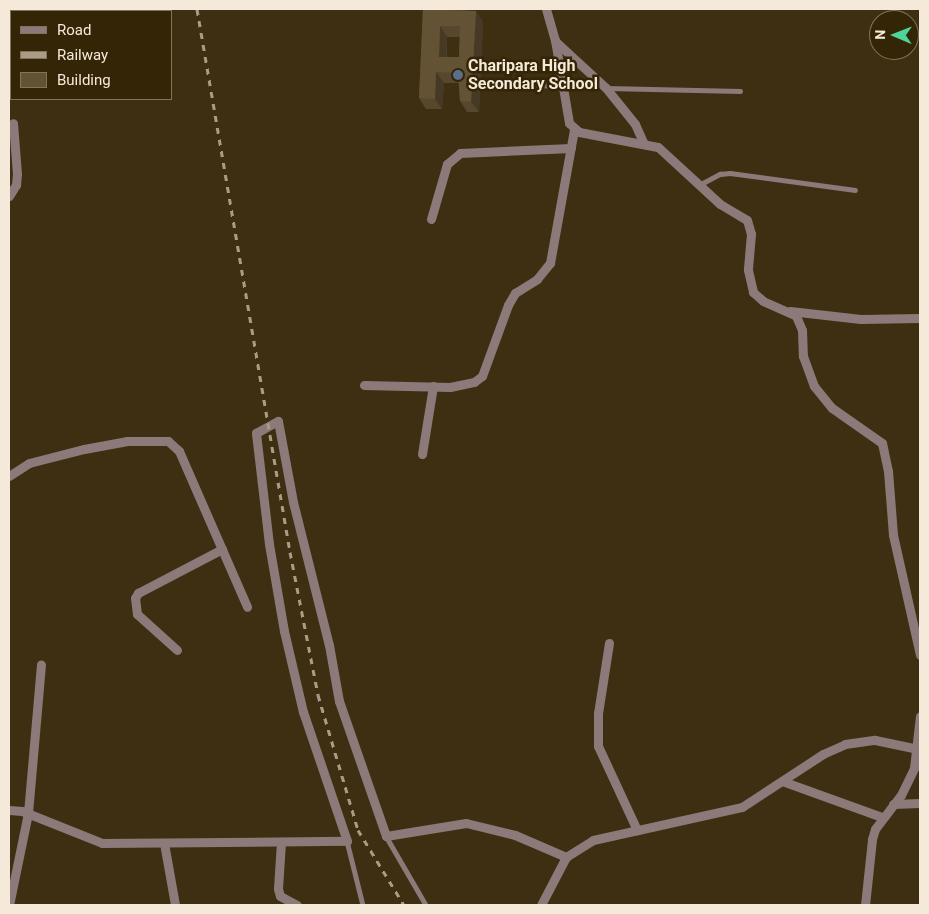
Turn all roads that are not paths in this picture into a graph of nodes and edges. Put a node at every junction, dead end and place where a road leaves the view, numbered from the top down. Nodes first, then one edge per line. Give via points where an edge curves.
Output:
1 (546, 9) edge
2 (555, 40) junction
3 (485, 83) dead end
4 (562, 86) junction
5 (606, 88) junction
6 (740, 91) dead end
7 (13, 123) dead end
8 (574, 129) junction
9 (643, 142) junction
10 (571, 148) junction
11 (699, 185) junction
12 (855, 190) dead end
13 (9, 196) edge
14 (432, 219) dead end
15 (790, 312) junction
16 (920, 318) edge
17 (364, 385) dead end
18 (433, 386) junction
19 (422, 454) dead end
20 (9, 476) edge
21 (222, 549) junction
22 (247, 607) dead end
23 (609, 643) dead end
24 (177, 650) dead end
25 (920, 655) edge
26 (41, 665) dead end
27 (920, 716) edge
28 (918, 749) junction
29 (782, 781) junction
30 (920, 803) edge
31 (893, 804) junction
32 (9, 810) edge
33 (28, 813) junction
34 (882, 817) junction
35 (637, 830) junction
36 (386, 836) junction
37 (347, 841) junction
38 (281, 842) junction
39 (164, 843) junction
40 (566, 857) junction
41 (9, 905) edge
42 (175, 905) edge
43 (297, 905) edge
44 (363, 905) edge
45 (426, 905) edge
46 (541, 905) edge
47 (865, 905) edge

1 - 2 street
2 - 4 street
2 - 5 street
3 - 4 lane
4 - 8 street via 567,116
5 - 6 lane
5 - 9 street via 635,124
7 - 13 street via 16,184
8 - 9 street
8 - 10 street
9 - 11 street via 665,151
10 - 14 street via 460,153 447,164
10 - 18 street via 554,251 546,270 515,293 482,376 469,383
11 - 12 lane via 720,174 730,173
11 - 15 street via 720,204 747,220 751,234 748,270 754,292 763,301
15 - 16 street via 861,319
15 - 25 street via 800,322 803,356 814,386 832,408 882,443 888,471 893,536
17 - 18 street
18 - 19 street
20 - 21 street via 29,463 84,449 127,441 168,441 179,451
21 - 22 street
21 - 24 street via 138,593 135,598 137,614
23 - 35 street via 598,713 598,746
26 - 33 street
27 - 28 street
28 - 29 street via 875,740 845,744 823,754
28 - 31 street via 908,782
29 - 34 street
29 - 35 street via 742,806
30 - 31 street
31 - 34 street
32 - 33 street
33 - 39 street via 102,843
33 - 41 street
34 - 47 street via 875,828 869,852
35 - 40 street via 593,840
36 - 37 street via 340,701 302,528 293,502 278,421 256,433 266,525 284,631 303,712
36 - 40 street via 466,823 514,835
36 - 45 lane
37 - 38 street
37 - 44 lane
38 - 39 street
38 - 43 street via 280,896
39 - 42 street
40 - 46 street

